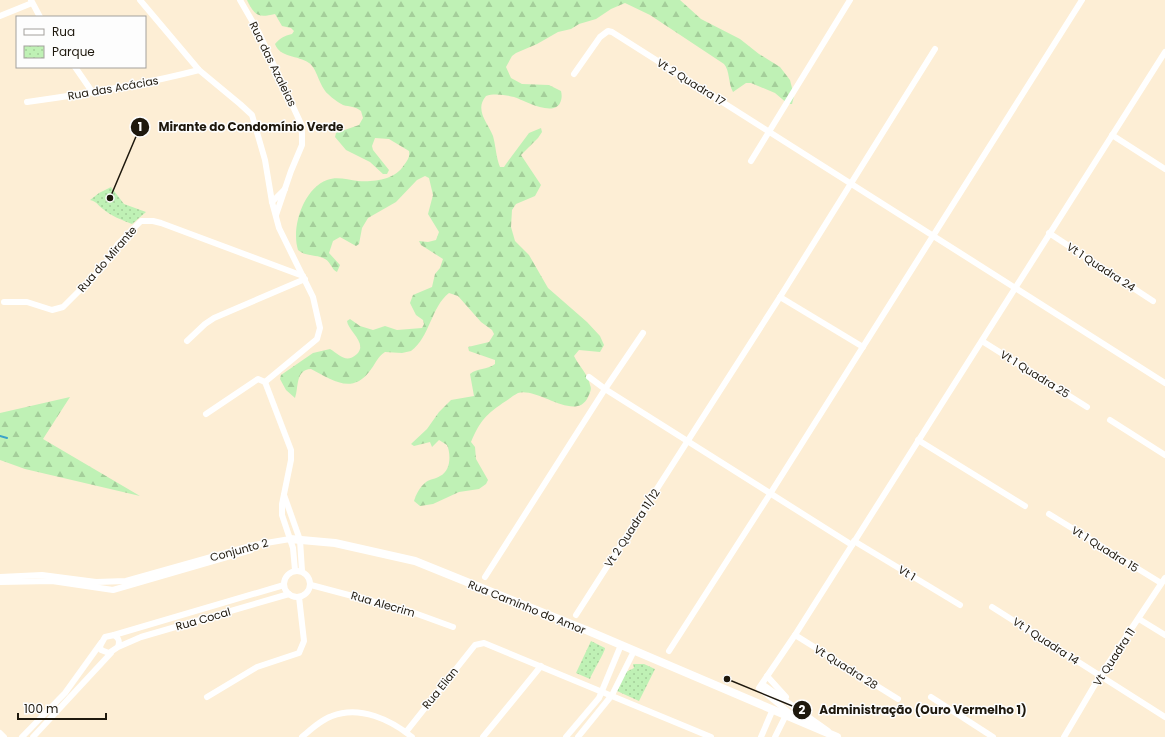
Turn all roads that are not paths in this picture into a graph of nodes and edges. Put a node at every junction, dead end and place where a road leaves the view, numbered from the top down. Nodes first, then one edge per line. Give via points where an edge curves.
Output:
1 (140, 0) edge
2 (240, 0) edge
3 (850, 0) edge
4 (1082, 0) edge
5 (32, 1) edge
6 (0, 16) edge
7 (40, 16) edge
8 (935, 50) dead end
9 (1165, 52) edge
10 (76, 68) edge
11 (199, 70) junction
12 (574, 74) dead end
13 (92, 93) junction
14 (27, 102) dead end
15 (769, 131) junction
16 (1112, 135) junction
17 (750, 162) dead end
18 (1165, 169) edge
19 (852, 183) junction
20 (286, 188) junction
21 (272, 202) junction
22 (276, 215) junction
23 (1049, 233) junction
24 (933, 236) junction
25 (304, 278) junction
26 (1015, 288) junction
27 (780, 297) junction
28 (1153, 301) dead end
29 (4, 302) dead end
30 (644, 333) dead end
31 (187, 341) dead end
32 (982, 341) junction
33 (863, 347) junction
34 (589, 377) dead end
35 (265, 382) junction
36 (1165, 383) edge
37 (605, 389) junction
38 (1087, 407) dead end
39 (206, 414) dead end
40 (1110, 420) dead end
41 (688, 440) junction
42 (918, 440) junction
43 (1165, 455) edge
44 (770, 494) junction
45 (285, 497) junction
46 (1025, 506) dead end
47 (1049, 514) dead end
48 (290, 539) junction
49 (300, 540) junction
50 (272, 541) joint
51 (853, 543) junction
52 (295, 570) junction
53 (302, 571) junction
54 (0, 577) edge
55 (485, 577) dead end
56 (42, 578) junction
57 (1163, 581) edge
58 (0, 582) edge
59 (284, 585) junction
60 (311, 585) junction
61 (288, 594) junction
62 (299, 597) junction
63 (960, 606) dead end
64 (992, 607) dead end
65 (576, 615) dead end
66 (1139, 619) junction
67 (453, 627) dead end
68 (114, 635) junction
69 (795, 635) junction
70 (1165, 635) edge
71 (101, 643) junction
72 (621, 645) junction
73 (118, 647) junction
74 (634, 651) junction
75 (669, 651) dead end
76 (111, 652) junction
77 (614, 660) junction
78 (626, 665) junction
79 (541, 666) junction
80 (767, 676) junction
81 (1100, 676) junction
82 (760, 686) junction
83 (601, 691) junction
84 (612, 695) junction
85 (207, 697) dead end
86 (931, 698) dead end
87 (898, 699) dead end
88 (773, 709) junction
89 (802, 712) junction
90 (786, 715) junction
91 (1165, 717) edge
92 (811, 726) junction
93 (0, 732) edge
94 (406, 732) junction
95 (698, 735) edge
96 (4, 737) edge
97 (22, 737) edge
98 (33, 737) edge
99 (302, 737) edge
100 (412, 737) edge
101 (483, 737) edge
102 (566, 737) edge
103 (578, 737) edge
104 (711, 737) edge
105 (761, 737) edge
106 (775, 737) edge
107 (836, 737) edge
108 (993, 737) edge
109 (1064, 737) edge

1 - 11 street
2 - 20 street, Rua das Azaleias via 259,34 302,126 302,145
3 - 15 street
4 - 24 street
5 - 6 street
5 - 7 street
8 - 19 street, Vt 2 Quadra 11/12
9 - 16 street
10 - 13 street
11 - 13 street, Rua das Acácias
11 - 21 street via 252,115 265,160
12 - 15 street, Vt 2 Quadra 17 via 600,37 608,31 612,32
13 - 14 street, Rua das Acácias
15 - 17 street
15 - 19 street, Vt 2 Quadra 17
16 - 18 street
16 - 23 street
19 - 24 street, Vt 2 Quadra 17
19 - 27 street, Vt 2 Quadra 11/12
20 - 21 street, Rua das Azaleias
20 - 22 street
21 - 22 street
22 - 25 street
23 - 26 street
23 - 28 street, Vt 1 Quadra 24
24 - 26 street, Vt 2 Quadra 17
24 - 33 street
25 - 29 street, Rua do Mirante via 147,220 141,221 132,229 118,244 103,267 63,307 52,310 27,302
25 - 31 street via 214,318
25 - 35 street via 313,297 320,334
26 - 32 street
26 - 36 street, Vt 2 Quadra 17
27 - 33 street
27 - 41 street, Vt 2 Quadra 11/12
30 - 37 street
32 - 38 street, Vt 1 Quadra 25
32 - 42 street
33 - 44 street
34 - 37 street, Vt 1
35 - 39 street via 258,379
35 - 45 street via 291,450
37 - 41 street, Vt 1
37 - 55 street
40 - 43 street
41 - 44 street, Vt 1
41 - 65 street, Vt 2 Quadra 11/12
42 - 46 street
42 - 51 street
44 - 51 street, Vt 1
44 - 75 street
45 - 48 street via 282,519
45 - 49 street
47 - 57 street, Vt 1 Quadra 15
48 - 49 street, Rua Caminho do Amor
48 - 50 street, Rua Caminho do Amor
48 - 52 street
49 - 53 street
49 - 72 street, Rua Caminho do Amor via 320,540 414,561
50 - 56 street, Conjunto 2 via 231,551 107,591
51 - 63 street, Vt 1
51 - 69 street
52 - 53 street
52 - 59 street via 286,577
53 - 60 street via 310,579
54 - 56 street, Conjunto 2
56 - 58 street, Conjunto 2
57 - 66 street, Vt Quadra 11
59 - 61 street
59 - 68 street, Rua Cocal
60 - 62 street via 304,595
60 - 67 street, Rua Alecrim via 409,611
61 - 62 street
61 - 73 street, Rua Cocal via 141,637
62 - 85 street via 304,641 299,653 257,667
64 - 81 street, Vt 1 Quadra 14
66 - 70 street
66 - 81 street, Vt Quadra 11
68 - 71 street via 107,636
68 - 73 street via 118,638
69 - 80 street
69 - 87 street, Vt Quadra 28
71 - 76 street via 101,650
71 - 97 street via 66,692
72 - 74 street, Rua Caminho do Amor
72 - 77 street
73 - 76 street
74 - 78 street
74 - 88 street, Rua Caminho do Amor
76 - 98 street
77 - 78 street
77 - 83 street
78 - 84 street
79 - 83 street
79 - 94 street, Rua Elian via 494,646 484,643 475,645
79 - 101 street
80 - 82 street
80 - 89 street
81 - 91 street, Vt 1 Quadra 14
81 - 109 street, Vt Quadra 11
82 - 89 street
82 - 92 street via 786,711
83 - 84 street
83 - 102 street via 599,698
84 - 95 street
84 - 103 street
86 - 108 street
88 - 90 street, Rua Caminho do Amor
88 - 105 street
89 - 107 street
90 - 92 street, Rua Caminho do Amor
90 - 106 street
92 - 107 street, Rua Caminho do Amor
93 - 96 street
94 - 99 street via 381,718 349,712 328,718
94 - 100 street
95 - 104 street

